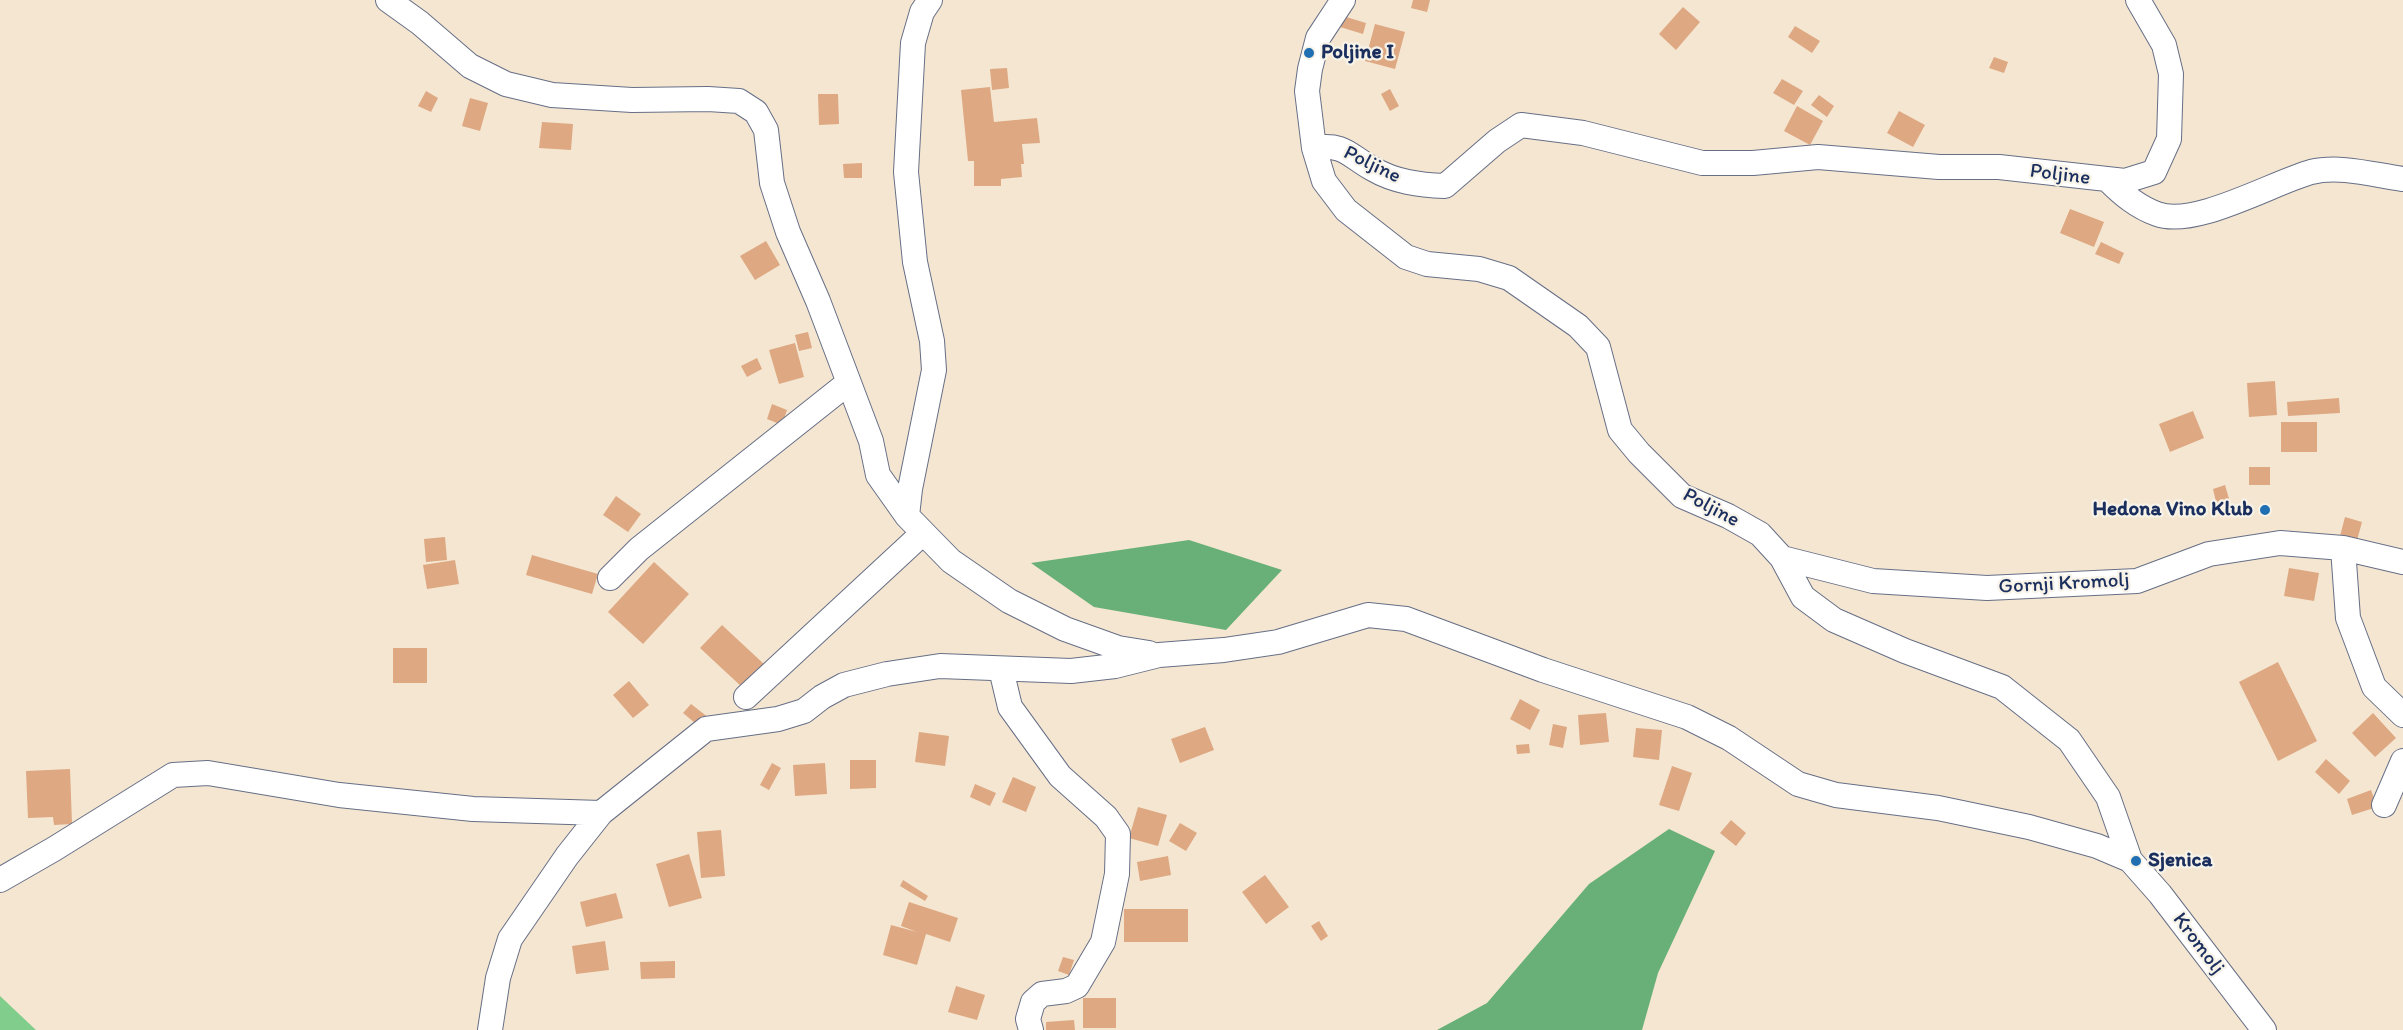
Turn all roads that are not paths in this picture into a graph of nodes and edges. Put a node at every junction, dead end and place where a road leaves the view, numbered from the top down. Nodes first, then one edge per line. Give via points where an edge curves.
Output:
1 (388, 0) edge
2 (930, 0) edge
3 (1343, 0) edge
4 (2138, 0) edge
5 (1314, 148) junction
6 (2403, 179) edge
7 (2108, 180) junction
8 (848, 383) junction
9 (915, 525) junction
10 (2343, 548) junction
11 (1782, 558) junction
12 (2403, 562) edge
13 (610, 578) dead end
14 (1159, 655) junction
15 (1001, 669) junction
16 (746, 697) dead end
17 (2403, 715) edge
18 (2403, 761) edge
19 (2384, 805) dead end
20 (601, 813) junction
21 (2130, 860) junction
22 (0, 880) edge
23 (490, 1030) edge
24 (1031, 1030) edge
25 (2264, 1030) edge

1 - 8 street via 470,66 506,84 563,96 739,101 756,112 766,130 772,183 788,232
2 - 9 street via 922,12 913,43 906,172 915,262 932,341 934,370 910,489
3 - 5 street, Poljine via 1318,38 1310,69 1307,91
4 - 7 street, Poljine via 2164,45 2170,74 2169,139 2154,172 2125,181
5 - 7 street, Poljine via 1330,145 1346,150 1373,170 1416,185 1445,186 1521,125 1583,133 1702,163 1818,157 1939,167 1998,167
5 - 11 street, Poljine via 1324,181 1346,210 1406,257 1509,278 1578,326 1598,347 1620,429 1639,453 1683,496 1760,534
6 - 7 street via 2311,172 2223,206 2184,216 2158,215 2124,197
8 - 9 street via 871,441 878,475
8 - 13 street via 639,549
9 - 14 street via 951,561 1009,601 1065,629 1118,648
9 - 16 street
10 - 11 street, Gornji Kromolj via 2280,543 2209,554 2137,581 1987,588 1873,581
10 - 12 street, Gornji Kromolj
10 - 17 street via 2348,618 2374,687
11 - 21 street, Poljine via 1803,597 1834,620 2002,687 2069,740 2108,798
14 - 15 street via 1071,671
14 - 21 street via 1278,642 1368,615 1406,619 1687,717 1729,738 1798,784 1836,795 1938,808 2029,827 2097,846
15 - 20 street via 940,666 887,674 844,685 804,711 706,729
15 - 24 street via 1010,707 1060,776 1106,817 1118,834 1118,874 1103,942 1077,986 1042,994 1033,1002 1028,1019
18 - 19 street
20 - 22 street via 473,809 339,795 208,773 173,775
20 - 23 street via 510,939 498,978
21 - 25 street, Kromolj

